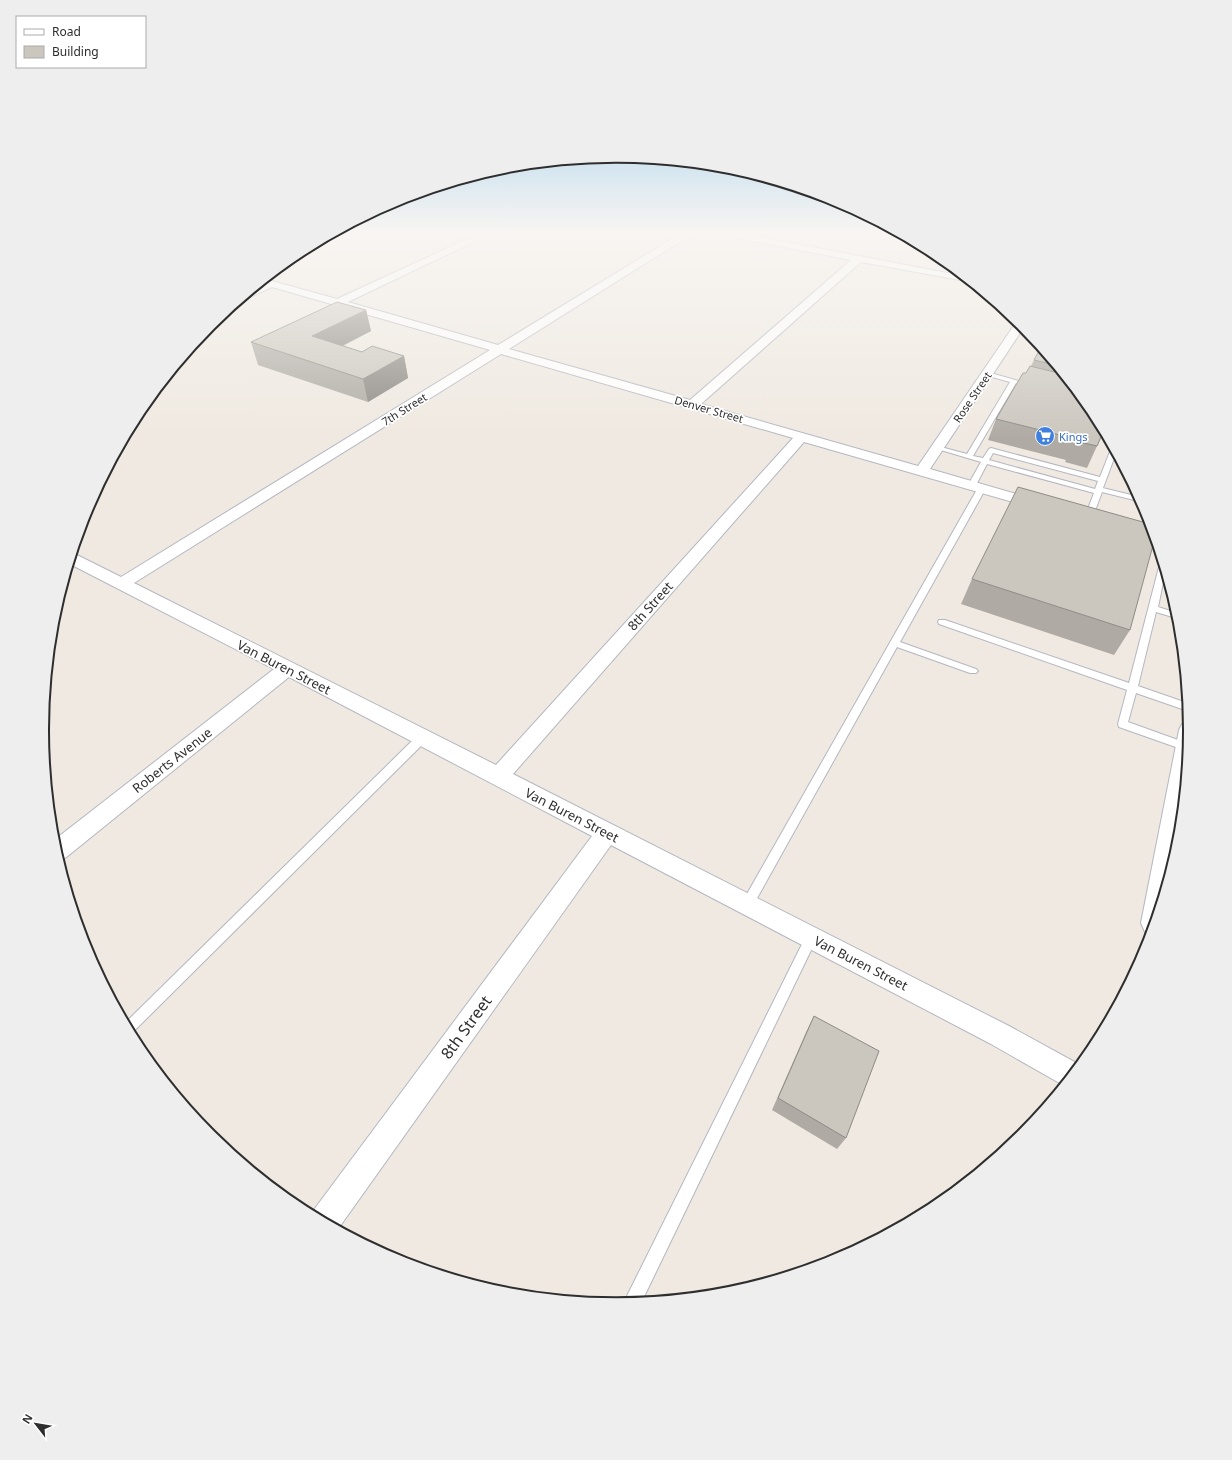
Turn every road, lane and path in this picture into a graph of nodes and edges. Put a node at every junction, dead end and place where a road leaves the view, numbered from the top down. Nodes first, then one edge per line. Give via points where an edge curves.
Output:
1 (335, 302) edge
2 (576, 302) edge
3 (809, 302) edge
4 (338, 303) joint
5 (1017, 329) edge
6 (501, 349) junction
7 (987, 374) junction
8 (1014, 381) junction
9 (1037, 387) edge
10 (692, 404) junction
11 (802, 436) junction
12 (937, 448) junction
13 (1112, 455) edge
14 (969, 457) junction
15 (985, 461) junction
16 (922, 470) junction
17 (1103, 480) junction
18 (977, 486) junction
19 (1099, 491) junction
20 (1134, 498) edge
21 (1050, 508) edge
22 (1073, 515) edge
23 (1088, 520) junction
24 (1103, 524) edge
25 (75, 560) edge
26 (1161, 574) edge
27 (121, 584) junction
28 (1153, 608) junction
29 (1171, 614) edge
30 (942, 622) dead end
31 (895, 643) junction
32 (288, 668) junction
33 (974, 671) dead end
34 (1132, 688) junction
35 (1182, 705) edge
36 (422, 738) junction
37 (1183, 738) edge
38 (498, 777) junction
39 (1181, 778) edge
40 (607, 833) junction
41 (61, 848) edge
42 (1160, 889) edge
43 (747, 905) junction
44 (811, 938) junction
45 (132, 1025) edge
46 (1068, 1072) edge
47 (327, 1218) edge
48 (636, 1296) edge

1 - 4 street, Denver Street
2 - 6 street, 7th Street
3 - 10 street
4 - 6 street, Denver Street
5 - 7 street, Rose Street
6 - 10 street, Denver Street
6 - 27 street, 7th Street
7 - 8 lane
7 - 12 street, Rose Street
8 - 9 lane
8 - 14 lane
10 - 11 street, Denver Street
11 - 16 street, Denver Street
11 - 38 street, 8th Street
12 - 14 lane
12 - 16 street, Rose Street
13 - 17 lane
14 - 15 lane
15 - 17 lane via 991,450
15 - 18 lane
15 - 19 lane
16 - 18 street, Denver Street
17 - 19 lane
18 - 21 street, Denver Street
18 - 31 lane
19 - 20 lane
19 - 23 lane
22 - 23 street
23 - 24 street
25 - 27 street, Van Buren Street
26 - 28 lane
27 - 32 street, Van Buren Street
28 - 29 lane
28 - 34 lane
30 - 34 lane
31 - 33 lane
31 - 43 lane
32 - 36 street, Van Buren Street
32 - 41 street, Roberts Avenue
34 - 35 lane
34 - 37 lane via 1123,724
36 - 38 street, Van Buren Street
36 - 45 lane
38 - 40 street, Van Buren Street
39 - 42 street
40 - 43 street, Van Buren Street
40 - 47 street, 8th Street
43 - 44 street, Van Buren Street
44 - 46 street, Van Buren Street
44 - 48 lane

